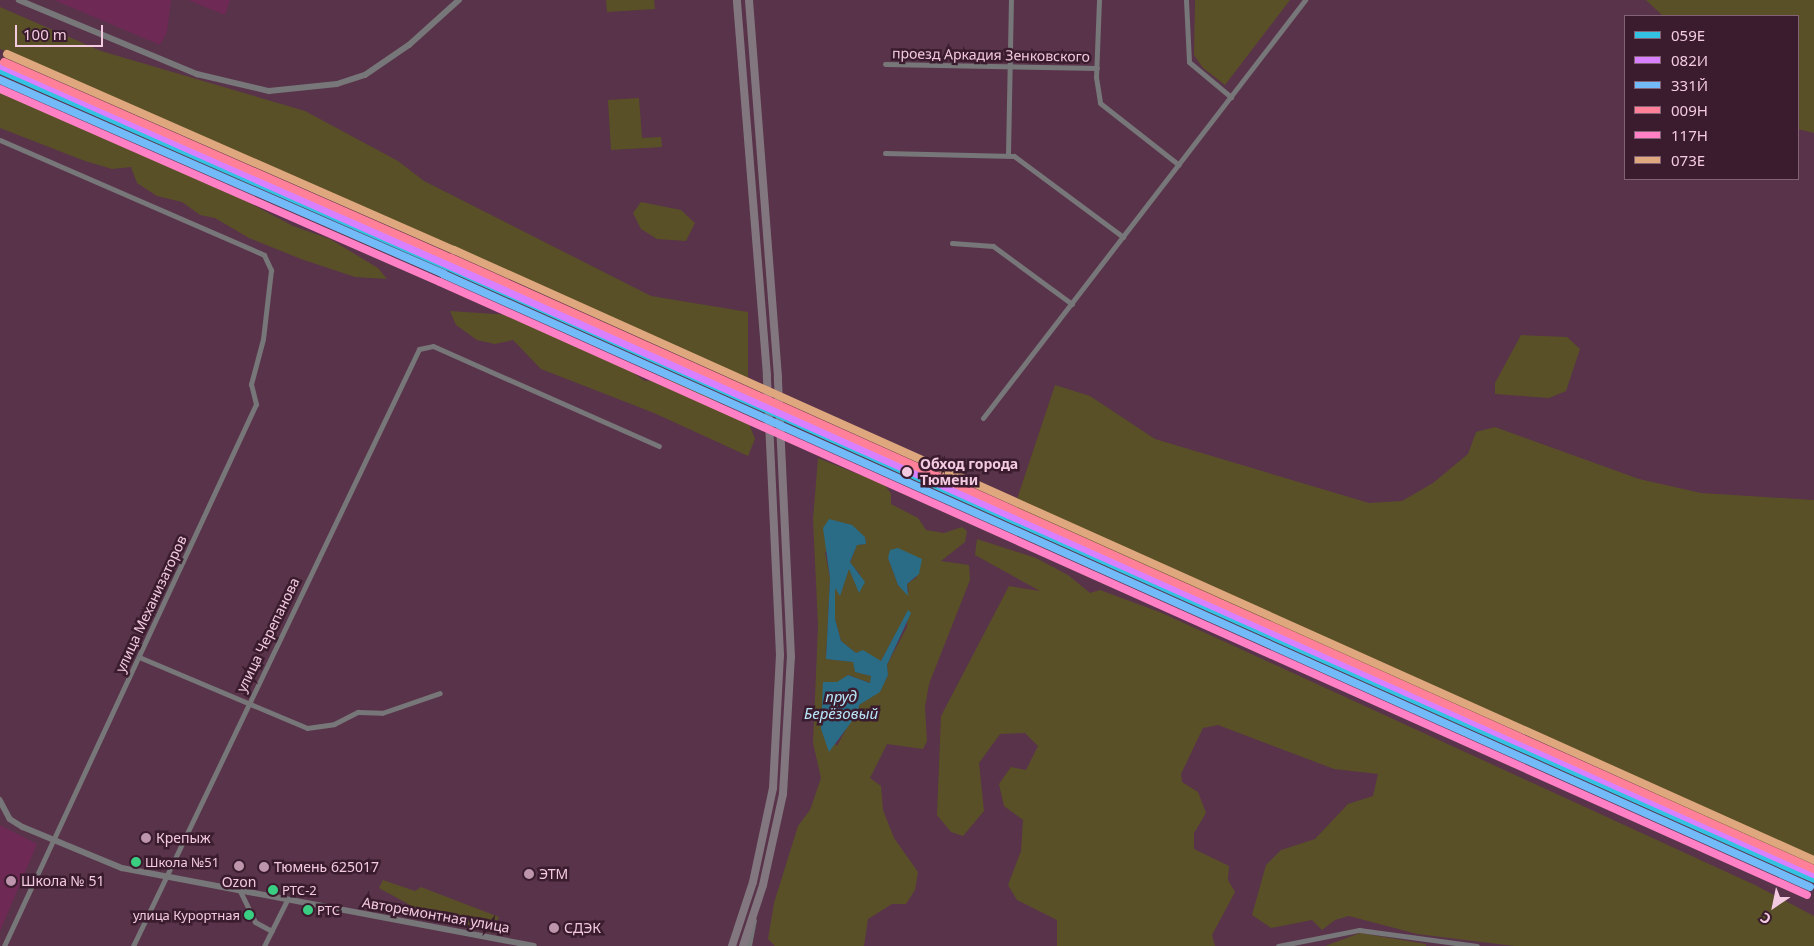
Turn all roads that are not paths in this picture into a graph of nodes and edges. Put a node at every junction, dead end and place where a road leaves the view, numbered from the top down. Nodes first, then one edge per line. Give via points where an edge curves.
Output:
1 (19, 0) edge
2 (459, 0) edge
3 (737, 0) edge
4 (749, 0) edge
5 (1011, 0) edge
6 (1099, 0) edge
7 (1186, 0) edge
8 (1305, 0) edge
9 (884, 64) dead end
10 (1009, 67) junction
11 (1096, 68) junction
12 (1230, 97) junction
13 (0, 140) edge
14 (885, 153) dead end
15 (1008, 154) junction
16 (1179, 165) junction
17 (1124, 237) junction
18 (952, 243) dead end
19 (1072, 304) junction
20 (984, 418) dead end
21 (659, 446) dead end
22 (139, 656) junction
23 (440, 693) dead end
24 (248, 702) junction
25 (0, 800) edge
26 (54, 841) junction
27 (166, 876) junction
28 (240, 890) junction
29 (287, 900) junction
30 (755, 911) junction
31 (272, 932) junction
32 (4, 946) edge
33 (133, 946) edge
34 (264, 946) edge
35 (534, 946) edge
36 (731, 946) edge
37 (743, 946) edge
38 (749, 946) edge
39 (1278, 946) edge
40 (1477, 946) edge

1 - 2 street via 215,80 269,91 337,84 365,75 409,45
3 - 36 highway via 767,376 780,611 778,740 767,820 740,927
4 - 30 highway via 783,454 791,648 789,741 777,823
5 - 10 street
6 - 11 street
7 - 12 street via 1189,62
8 - 12 street
9 - 10 street, проезд Аркадия Зенковского
10 - 11 street, проезд Аркадия Зенковского
10 - 15 street
11 - 16 street via 1100,103
12 - 16 street
13 - 22 street, улица Механизаторов via 220,236 269,261 270,297 251,384 256,404
14 - 15 street
15 - 17 street
16 - 17 street
17 - 19 street
18 - 19 street via 993,246
19 - 20 street
21 - 24 street, улица Черепанова via 433,346 419,349
22 - 24 street
22 - 26 street, улица Механизаторов
23 - 24 street via 382,713 358,712 334,724 306,728
24 - 27 street, улица Черепанова
25 - 26 street, Авторемонтная улица via 10,818
26 - 27 street, Авторемонтная улица via 103,862
26 - 32 street, улица Механизаторов
27 - 28 street, Авторемонтная улица
27 - 33 street, улица Черепанова
28 - 29 street, Авторемонтная улица
28 - 31 street via 255,922
29 - 31 street
29 - 35 street, Авторемонтная улица
30 - 37 highway
30 - 38 street
31 - 34 street
39 - 40 street via 1358,930

